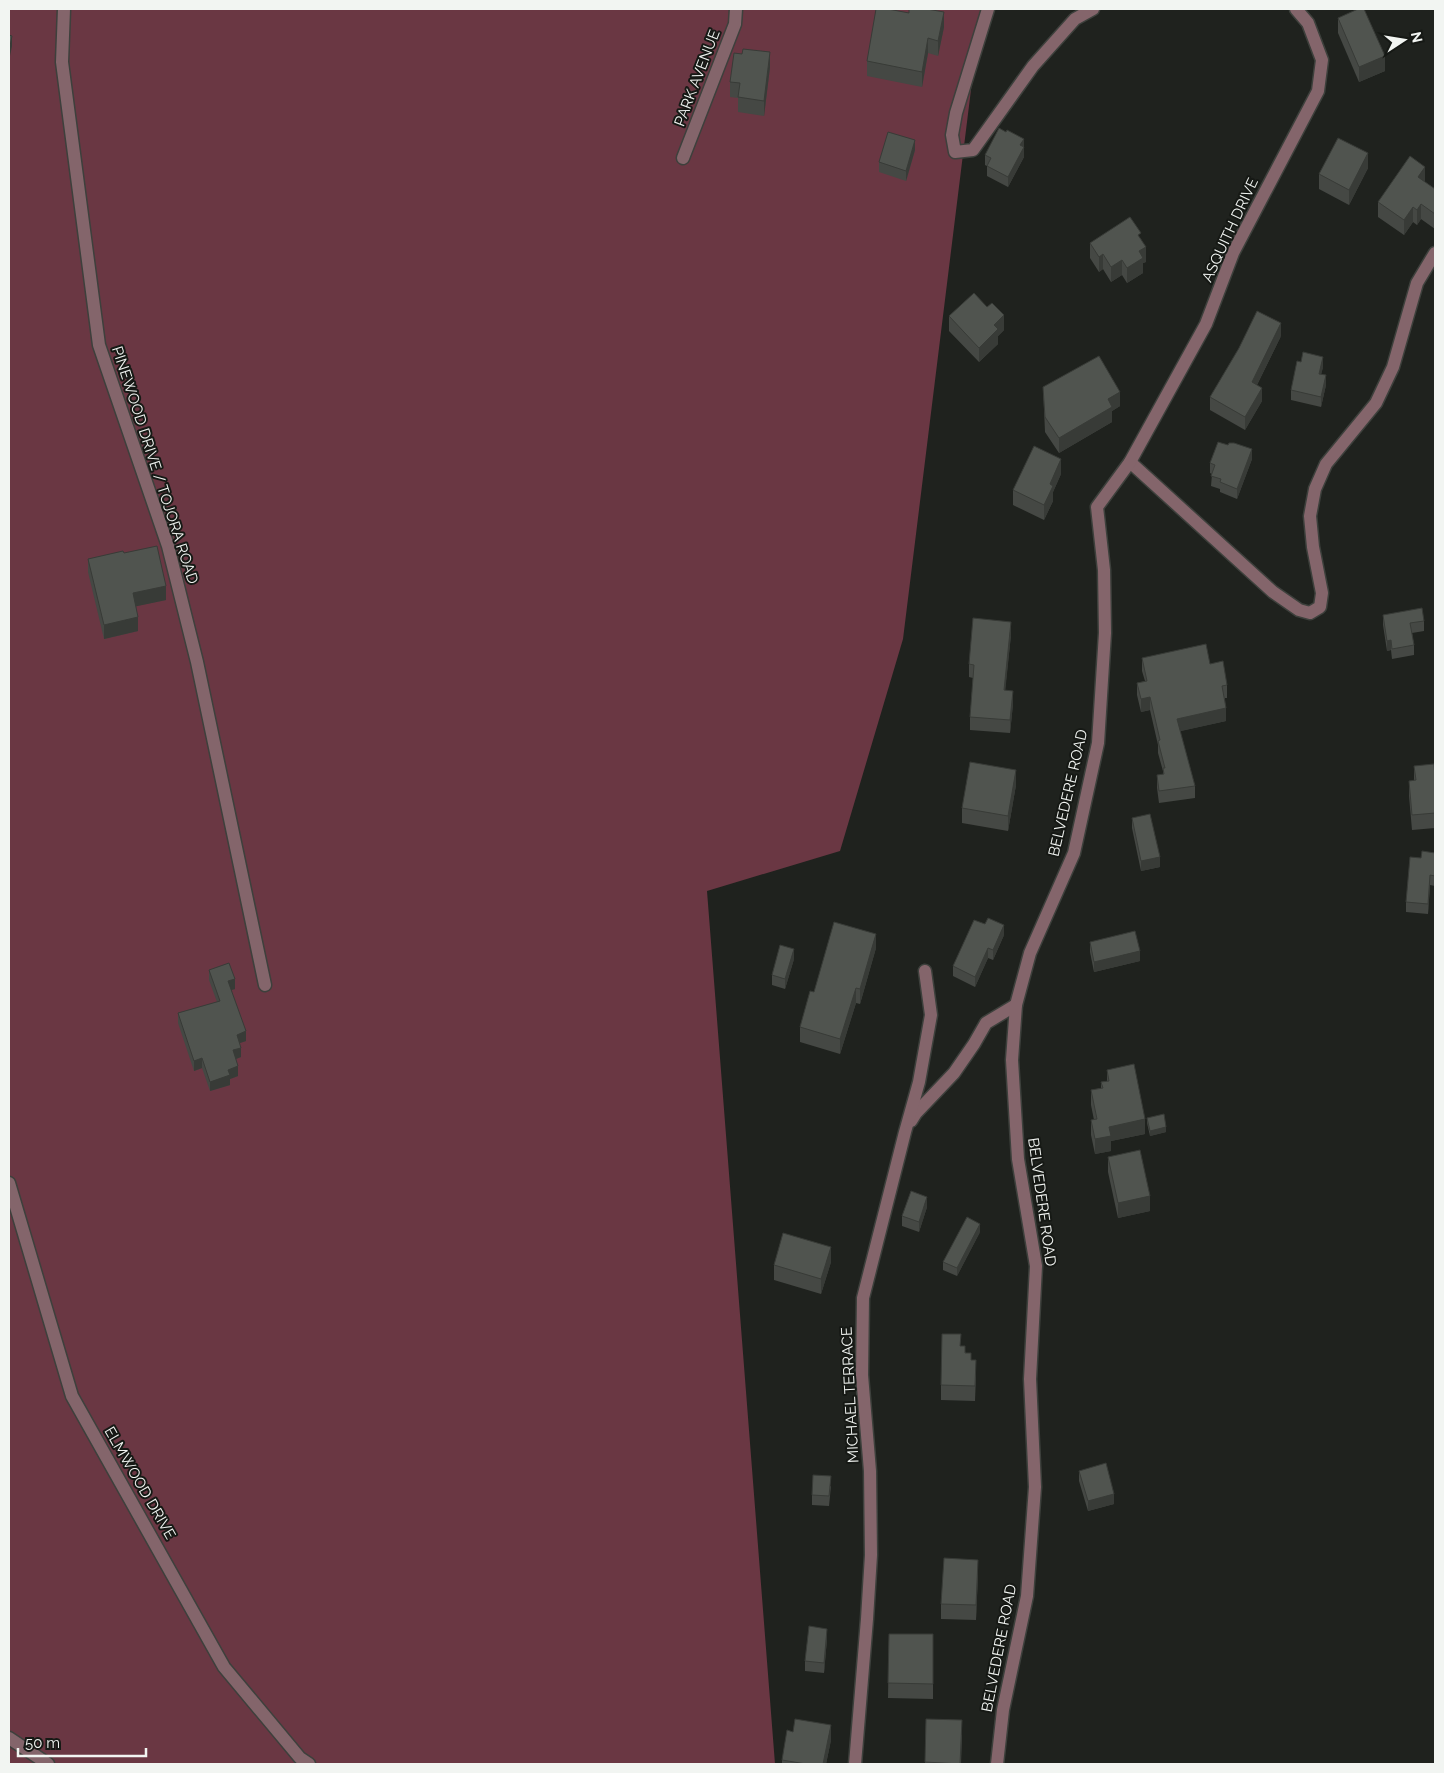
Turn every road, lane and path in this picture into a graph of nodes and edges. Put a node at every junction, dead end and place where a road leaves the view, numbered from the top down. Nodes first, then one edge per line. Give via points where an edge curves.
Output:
1 (64, 9) edge
2 (736, 9) edge
3 (988, 9) edge
4 (1094, 9) edge
5 (1296, 9) edge
6 (683, 158) dead end
7 (1435, 253) edge
8 (1130, 462) junction
9 (925, 972) dead end
10 (266, 985) dead end
11 (1016, 1005) junction
12 (905, 1132) junction
13 (9, 1183) edge
14 (9, 1738) edge
15 (48, 1764) edge
16 (309, 1764) edge
17 (855, 1764) edge
18 (997, 1764) edge

1 - 10 street, PINEWOOD DRIVE / TOJORA ROAD via 62,62 100,345 168,546 197,662
2 - 6 street, PARK AVENUE via 734,24
3 - 4 street via 956,113 952,135 955,152 973,150 1033,66 1075,19
5 - 8 street, ASQUITH DRIVE via 1308,23 1322,60 1318,91 1233,253 1206,324
7 - 8 street via 1416,283 1393,367 1376,403 1326,464 1315,488 1310,516 1312,547 1322,593 1320,607 1310,612 1299,610 1273,592
8 - 11 street, BELVEDERE ROAD via 1097,508 1104,570 1106,633 1098,743 1074,853 1030,953
9 - 12 street, MICHAEL TERRACE via 931,1015 919,1082
11 - 12 street via 986,1022 954,1073 916,1113
11 - 18 street, BELVEDERE ROAD via 1012,1060 1018,1159 1036,1266 1030,1379 1035,1486 1028,1596 1003,1710
12 - 17 street, MICHAEL TERRACE via 863,1298 862,1375 870,1471 870,1555
13 - 16 street, ELMWOOD DRIVE via 72,1396 224,1667 300,1758
14 - 15 street

